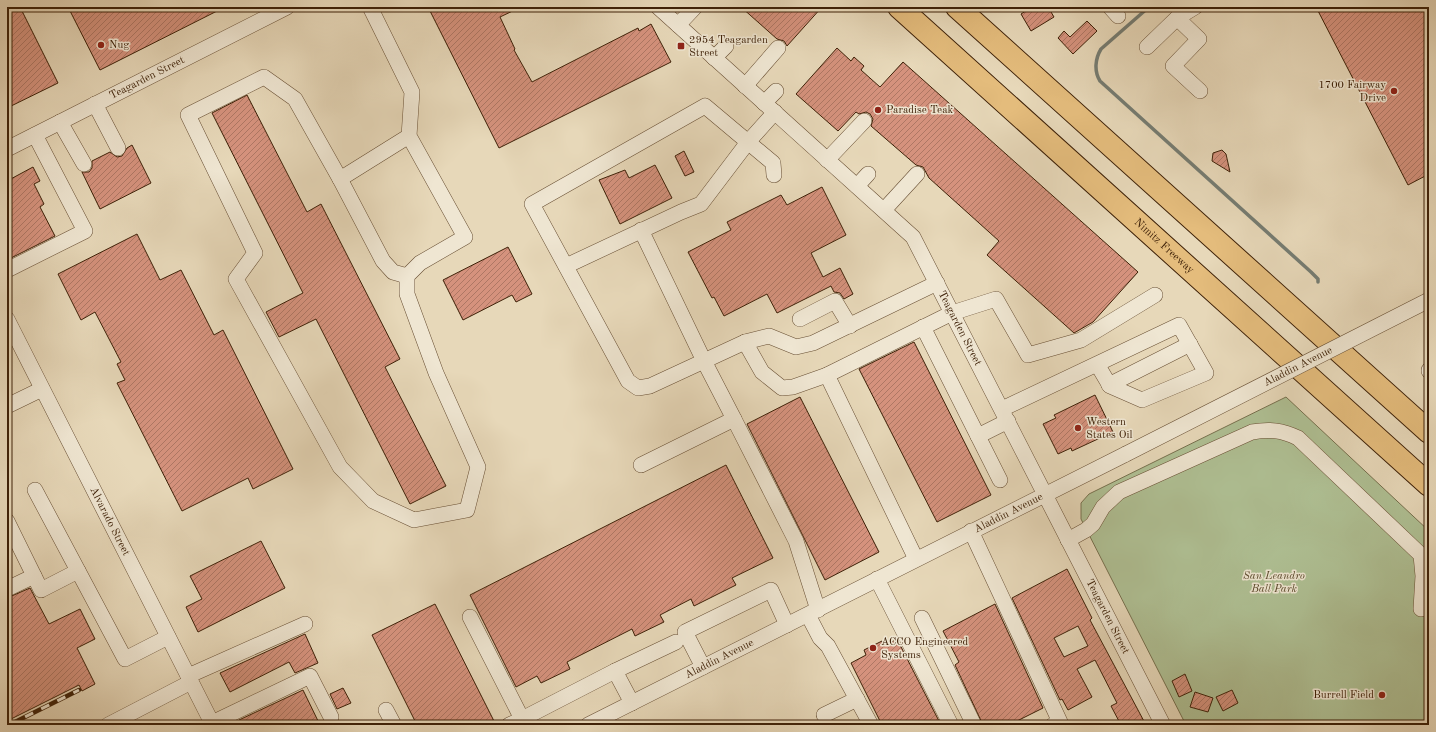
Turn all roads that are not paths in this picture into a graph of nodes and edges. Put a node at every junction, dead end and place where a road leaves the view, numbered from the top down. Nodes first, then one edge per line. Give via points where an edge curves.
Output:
1 (287, 7) edge
2 (370, 7) edge
3 (658, 7) edge
4 (695, 7) edge
5 (899, 7) edge
6 (957, 7) edge
7 (1195, 7) edge
8 (1177, 18) junction
9 (678, 25) junction
10 (726, 46) dead end
11 (1147, 47) dead end
12 (778, 48) dead end
13 (714, 58) junction
14 (745, 86) junction
15 (776, 91) dead end
16 (1200, 91) dead end
17 (95, 104) junction
18 (770, 108) junction
19 (864, 121) dead end
20 (60, 122) junction
21 (35, 135) junction
22 (409, 136) junction
23 (748, 142) junction
24 (118, 148) dead end
25 (7, 149) edge
26 (827, 160) junction
27 (84, 164) dead end
28 (868, 174) dead end
29 (917, 174) dead end
30 (774, 175) dead end
31 (340, 179) junction
32 (857, 186) junction
33 (884, 210) junction
34 (641, 230) junction
35 (566, 266) junction
36 (7, 270) edge
37 (407, 276) junction
38 (937, 283) junction
39 (1155, 295) dead end
40 (1429, 300) edge
41 (952, 313) junction
42 (7, 319) edge
43 (800, 319) dead end
44 (850, 326) junction
45 (923, 327) junction
46 (745, 342) junction
47 (1190, 344) junction
48 (704, 361) junction
49 (1097, 364) junction
50 (827, 375) junction
51 (1109, 385) junction
52 (42, 389) junction
53 (7, 406) edge
54 (1005, 415) junction
55 (734, 420) junction
56 (1429, 432) edge
57 (978, 436) junction
58 (641, 465) dead end
59 (1000, 480) dead end
60 (1429, 485) edge
61 (35, 490) dead end
62 (1045, 494) junction
63 (7, 520) edge
64 (971, 531) junction
65 (1068, 540) junction
66 (916, 559) junction
67 (78, 571) junction
68 (34, 576) junction
69 (878, 579) junction
70 (7, 589) edge
71 (1421, 608) dead end
72 (814, 612) junction
73 (470, 617) dead end
74 (922, 618) dead end
75 (305, 624) dead end
76 (788, 625) junction
77 (168, 637) junction
78 (676, 642) dead end
79 (703, 667) junction
80 (615, 672) junction
81 (189, 679) junction
82 (857, 699) junction
83 (632, 703) junction
84 (386, 710) dead end
85 (824, 715) dead end
86 (331, 717) dead end
87 (519, 723) edge
88 (212, 724) edge
89 (108, 725) edge
90 (394, 725) edge
91 (588, 725) edge
92 (871, 725) edge
93 (951, 725) edge
94 (974, 725) edge
95 (1054, 725) edge
96 (1163, 725) edge

1 - 17 street, Teagarden Street
2 - 22 street via 412,92
3 - 9 street, Teagarden Street
4 - 9 street
5 - 60 highway, Nimitz Freeway
6 - 56 highway
7 - 8 street
8 - 11 street
8 - 16 street via 1199,39 1173,66
9 - 13 street, Teagarden Street
10 - 13 street
12 - 14 street
13 - 14 street, Teagarden Street
14 - 18 street, Teagarden Street
15 - 18 street
17 - 20 street, Teagarden Street
17 - 24 street
18 - 23 street
18 - 26 street, Teagarden Street
19 - 26 street
20 - 21 street, Teagarden Street
20 - 27 street
21 - 25 street, Teagarden Street
21 - 36 street via 85,231
22 - 31 street
22 - 37 street via 465,237 420,263
23 - 30 street via 773,163
23 - 34 street via 701,204
23 - 35 street via 705,106 532,204
26 - 32 street, Teagarden Street
28 - 32 street
29 - 33 street
31 - 37 street via 383,261 393,272
31 - 37 street via 295,99 264,77 188,115 255,253 236,279 340,467 373,501 414,520 467,510 478,467 436,373 407,294
32 - 33 street, Teagarden Street
33 - 38 street, Teagarden Street via 913,237
34 - 35 street
34 - 48 street
35 - 48 street via 628,381 638,388 650,386
38 - 41 street, Teagarden Street
38 - 44 street
39 - 41 street via 1081,340 1028,355 996,298
40 - 62 street, Aladdin Avenue, bridge
41 - 45 street
41 - 54 street, Teagarden Street
42 - 52 street, Alvarado Street
43 - 44 street via 835,301
44 - 46 street via 813,343 796,347 769,336
45 - 50 street
45 - 57 street
46 - 48 street
46 - 50 street via 762,372 782,388 793,387
47 - 49 street via 1179,325
47 - 51 street
47 - 51 street via 1206,373 1142,400
48 - 55 street
49 - 51 street
49 - 54 street
50 - 66 street
52 - 53 street
52 - 77 street, Alvarado Street
54 - 57 street
54 - 62 street, Teagarden Street
55 - 58 street
55 - 72 street via 796,541
57 - 59 street
61 - 67 street
62 - 64 street, Aladdin Avenue
62 - 65 street, Teagarden Street
63 - 68 street
64 - 66 street, Aladdin Avenue
64 - 95 street via 1060,722
65 - 71 street via 1093,524 1103,507 1119,492 1252,432 1268,429 1285,432 1298,438 1421,554
65 - 96 street, Teagarden Street
66 - 69 street, Aladdin Avenue
67 - 68 street via 41,590
67 - 77 street via 125,659
68 - 70 street
69 - 72 street, Aladdin Avenue
69 - 93 street
72 - 76 street, Aladdin Avenue
72 - 82 street via 820,638 828,646
73 - 87 street
74 - 94 street
75 - 81 street
76 - 79 street, Aladdin Avenue
76 - 79 street via 771,590 685,632
77 - 81 street, Alvarado Street
78 - 80 street
79 - 83 street, Aladdin Avenue
80 - 83 street
80 - 87 street
81 - 88 street, Alvarado Street
81 - 89 street
82 - 85 street
82 - 92 street
83 - 91 street, Aladdin Avenue
84 - 90 street
86 - 88 street via 310,676

